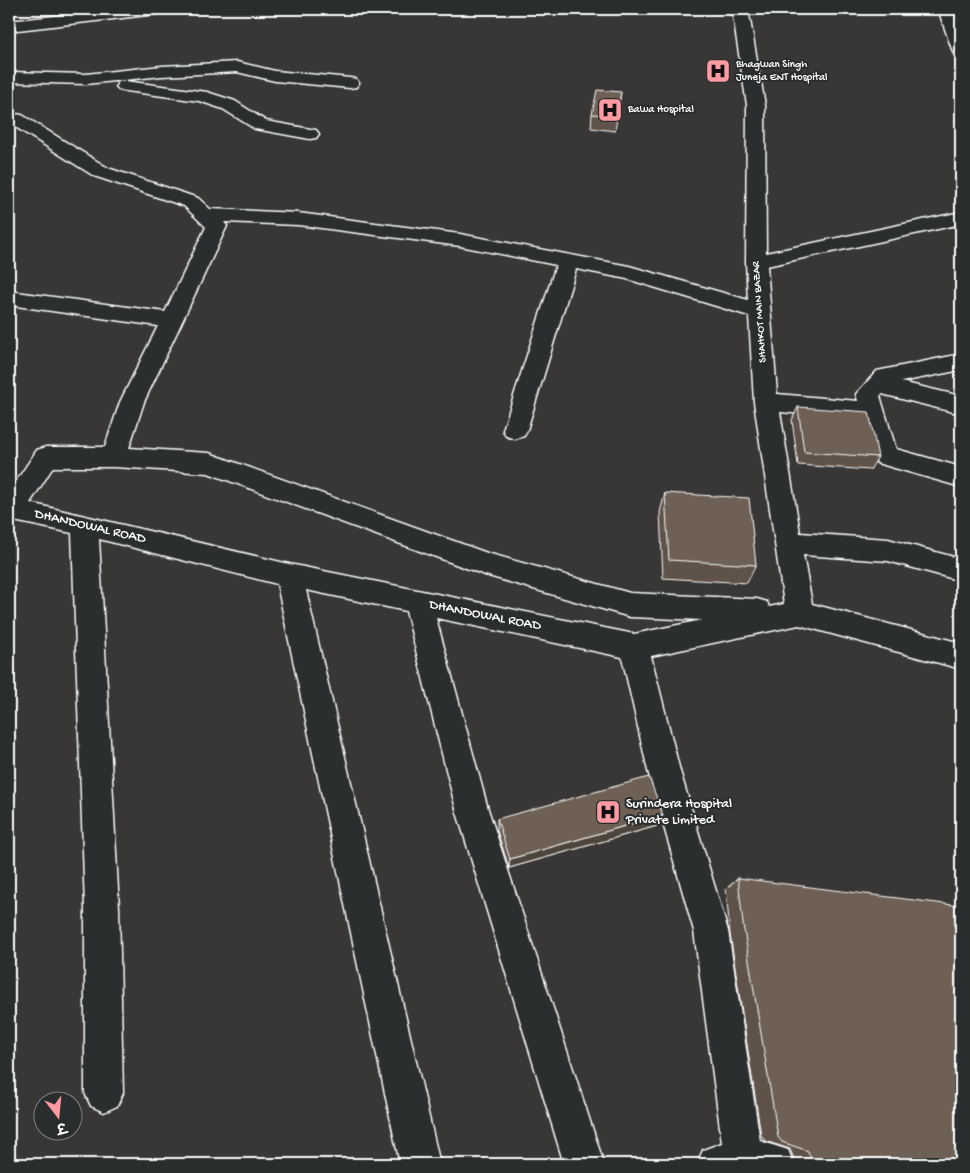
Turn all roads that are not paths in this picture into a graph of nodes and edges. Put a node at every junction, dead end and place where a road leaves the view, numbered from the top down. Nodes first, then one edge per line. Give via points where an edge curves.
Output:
1 (157, 9) edge
2 (740, 9) edge
3 (946, 9) edge
4 (14, 26) edge
5 (9, 43) edge
6 (961, 52) edge
7 (9, 76) edge
8 (86, 79) junction
9 (350, 82) dead end
10 (9, 118) edge
11 (310, 134) dead end
12 (205, 214) junction
13 (961, 218) edge
14 (568, 261) junction
15 (756, 262) junction
16 (9, 298) edge
17 (759, 311) junction
18 (171, 320) junction
19 (961, 362) edge
20 (878, 385) junction
21 (766, 402) junction
22 (961, 405) edge
23 (872, 412) junction
24 (515, 430) dead end
25 (114, 457) junction
26 (961, 477) edge
27 (10, 509) edge
28 (85, 525) junction
29 (789, 543) junction
30 (961, 570) edge
31 (289, 575) junction
32 (418, 603) junction
33 (799, 613) junction
34 (634, 646) junction
35 (961, 656) edge
36 (104, 1093) dead end
37 (745, 1162) edge
38 (420, 1164) edge
39 (584, 1164) edge

1 - 4 street
2 - 15 street, SHAHKOT MAIN BAZAR via 756,105
3 - 6 street
4 - 5 street
7 - 8 street
8 - 9 street via 237,67 275,76
8 - 11 street via 201,96 229,105 261,125
10 - 12 street via 16,119 101,172 191,202
12 - 14 street via 298,219 441,237
12 - 18 street via 217,226
13 - 15 street
14 - 17 street via 629,273
14 - 24 street
15 - 17 street, SHAHKOT MAIN BAZAR
16 - 18 street
17 - 21 street, SHAHKOT MAIN BAZAR
18 - 25 street via 132,402
19 - 20 street via 885,377
20 - 22 street
20 - 23 street via 868,394
21 - 23 street
21 - 29 street, SHAHKOT MAIN BAZAR
23 - 26 street via 886,456
25 - 27 street via 46,457
25 - 33 street via 209,463 485,564 630,605
27 - 28 street, DHANDOWAL ROAD
28 - 31 street, DHANDOWAL ROAD
28 - 36 street via 102,908
29 - 30 street via 888,550
29 - 33 street, SHAHKOT MAIN BAZAR
31 - 32 street, DHANDOWAL ROAD
31 - 38 street
32 - 34 street, DHANDOWAL ROAD
32 - 39 street via 472,809
33 - 34 street, DHANDOWAL ROAD
33 - 35 street, DHANDOWAL ROAD
34 - 37 street via 664,771 711,931

